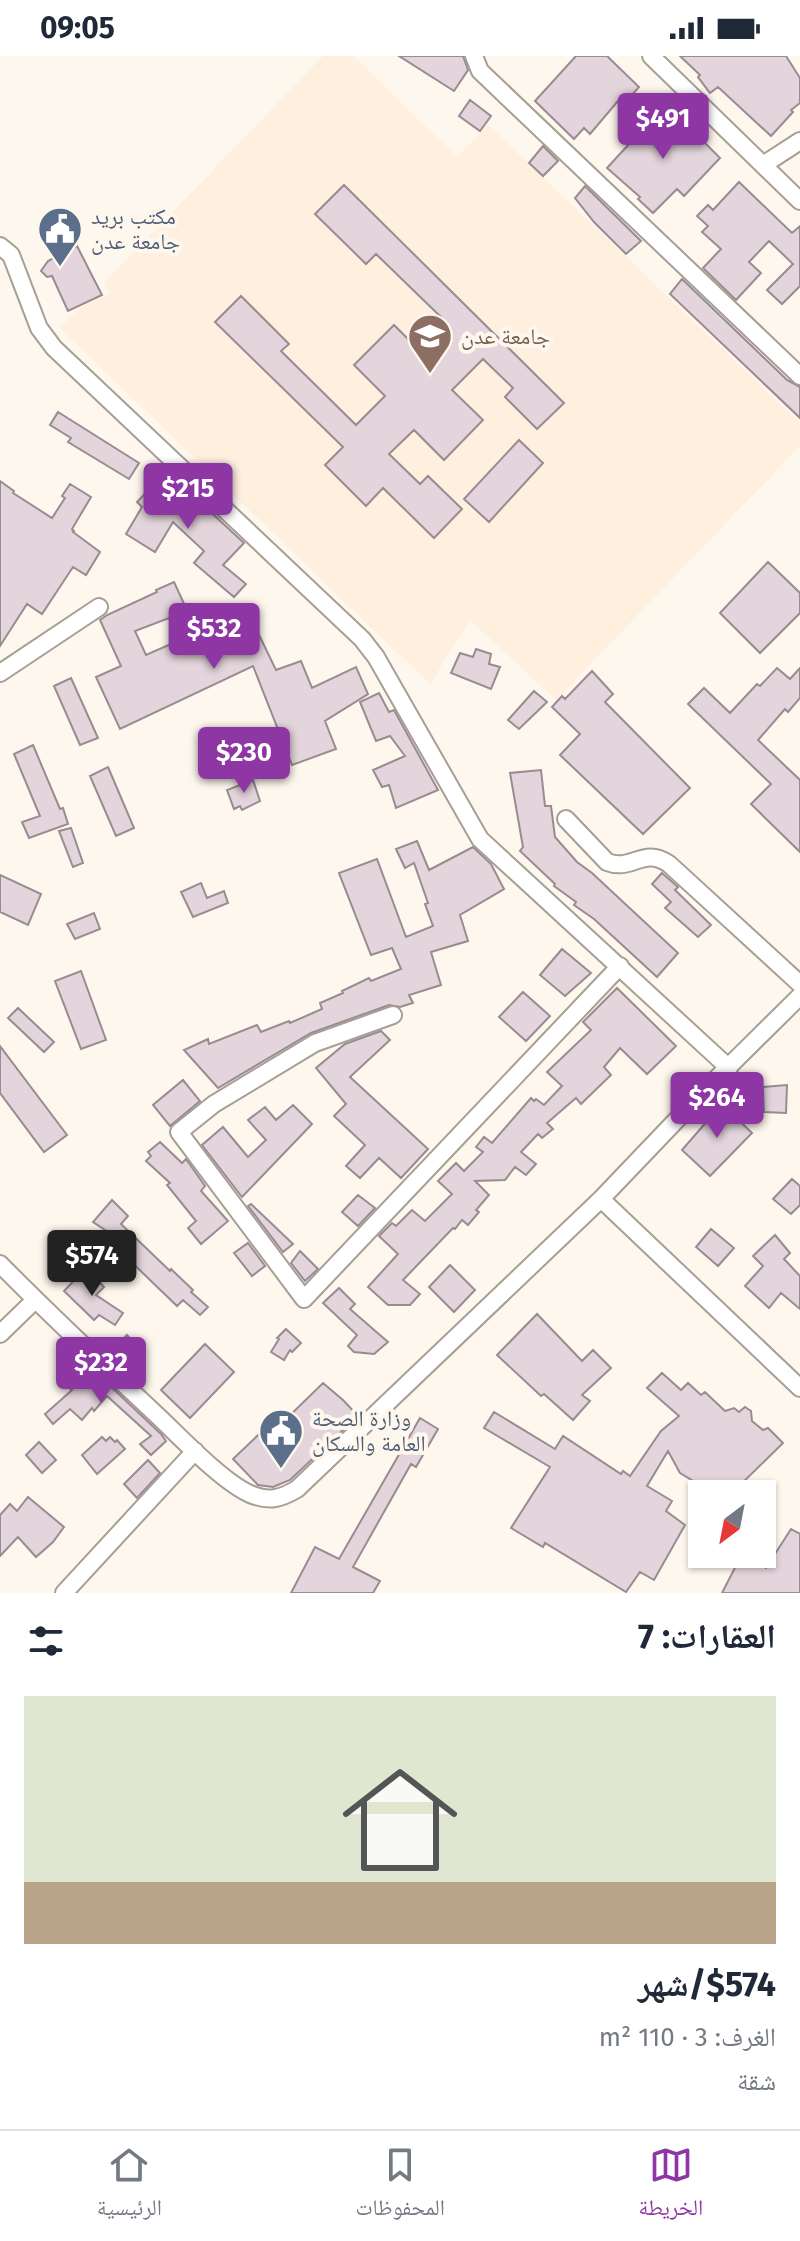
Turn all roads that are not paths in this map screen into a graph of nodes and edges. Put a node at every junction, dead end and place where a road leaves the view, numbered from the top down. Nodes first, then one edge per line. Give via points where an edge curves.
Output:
1 (474, 56) edge
2 (651, 56) edge
3 (800, 141) edge
4 (763, 165) junction
5 (800, 201) edge
6 (0, 246) edge
7 (800, 376) edge
8 (99, 607) dead end
9 (1, 671) edge
10 (566, 819) dead end
11 (620, 966) junction
12 (800, 984) edge
13 (800, 996) edge
14 (393, 1015) dead end
15 (729, 1068) junction
16 (601, 1199) junction
17 (0, 1264) edge
18 (35, 1300) junction
19 (0, 1334) edge
20 (800, 1388) edge
21 (195, 1451) junction
22 (64, 1593) edge

1 - 7 street via 480,71
2 - 4 street
3 - 4 street
4 - 5 street
6 - 11 street via 11,255 39,328 54,348 362,639 480,839
8 - 9 street
10 - 12 street via 607,862 625,865 650,856 669,864
11 - 14 street via 304,1299 179,1132 214,1104 315,1043
11 - 15 street
13 - 15 street
15 - 16 street
16 - 20 street
16 - 21 street via 282,1499 250,1494
17 - 18 street
18 - 19 street
18 - 21 street
21 - 22 street

